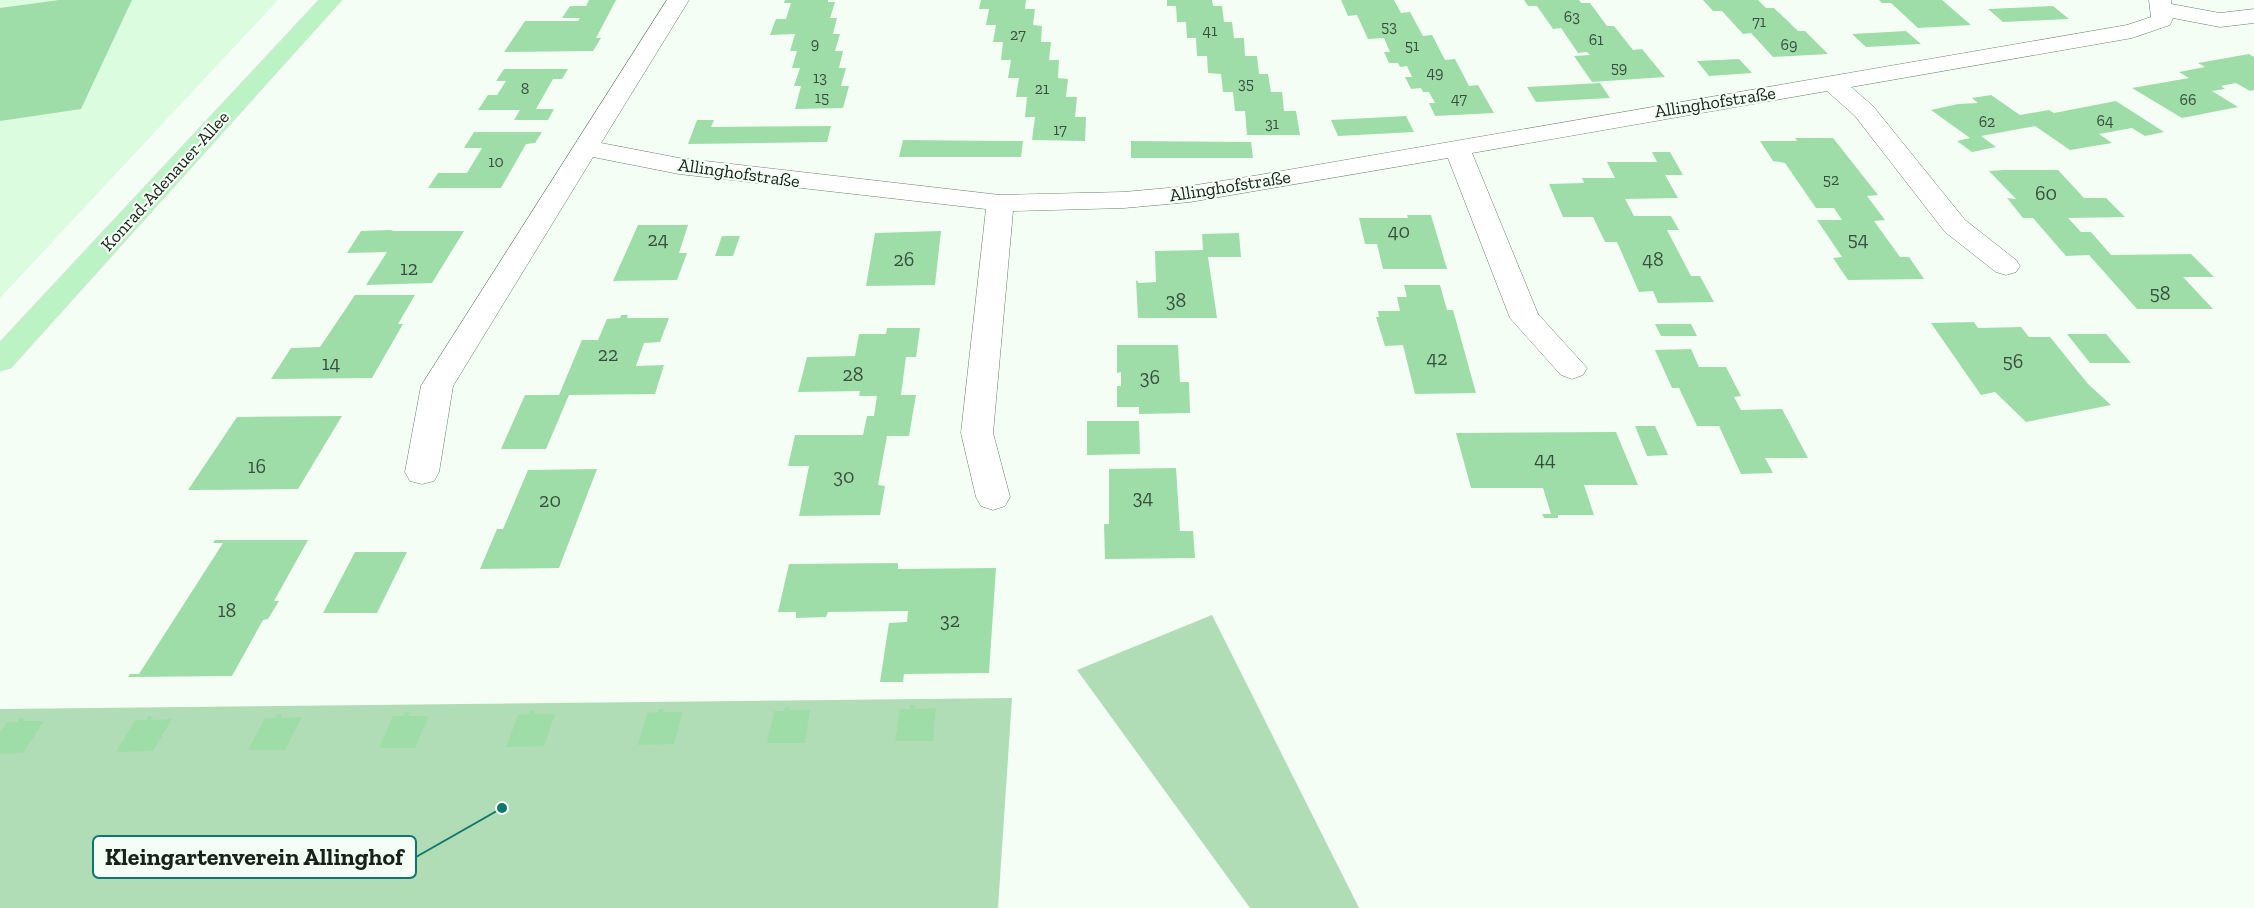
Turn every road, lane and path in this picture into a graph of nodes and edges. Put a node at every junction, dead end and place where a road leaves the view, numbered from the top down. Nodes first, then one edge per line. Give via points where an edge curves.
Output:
1 (331, 0) edge
2 (678, 0) edge
3 (2160, 4) edge
4 (2254, 16) edge
5 (1832, 83) junction
6 (586, 148) junction
7 (1457, 148) junction
8 (1000, 203) junction
9 (2006, 266) dead end
10 (0, 361) edge
11 (1572, 368) dead end
12 (422, 472) dead end
13 (993, 497) dead end

1 - 10 main road, Konrad-Adenauer-Allee
2 - 6 street
3 - 4 street via 2220,20
3 - 5 street, Allinghofstraße via 2162,20 2132,31
5 - 7 street, Allinghofstraße
5 - 9 street via 1864,111 1955,226
6 - 8 street, Allinghofstraße via 679,166
6 - 12 street via 437,386
7 - 8 street, Allinghofstraße via 1190,194
7 - 11 street via 1525,318
8 - 13 street via 977,433

